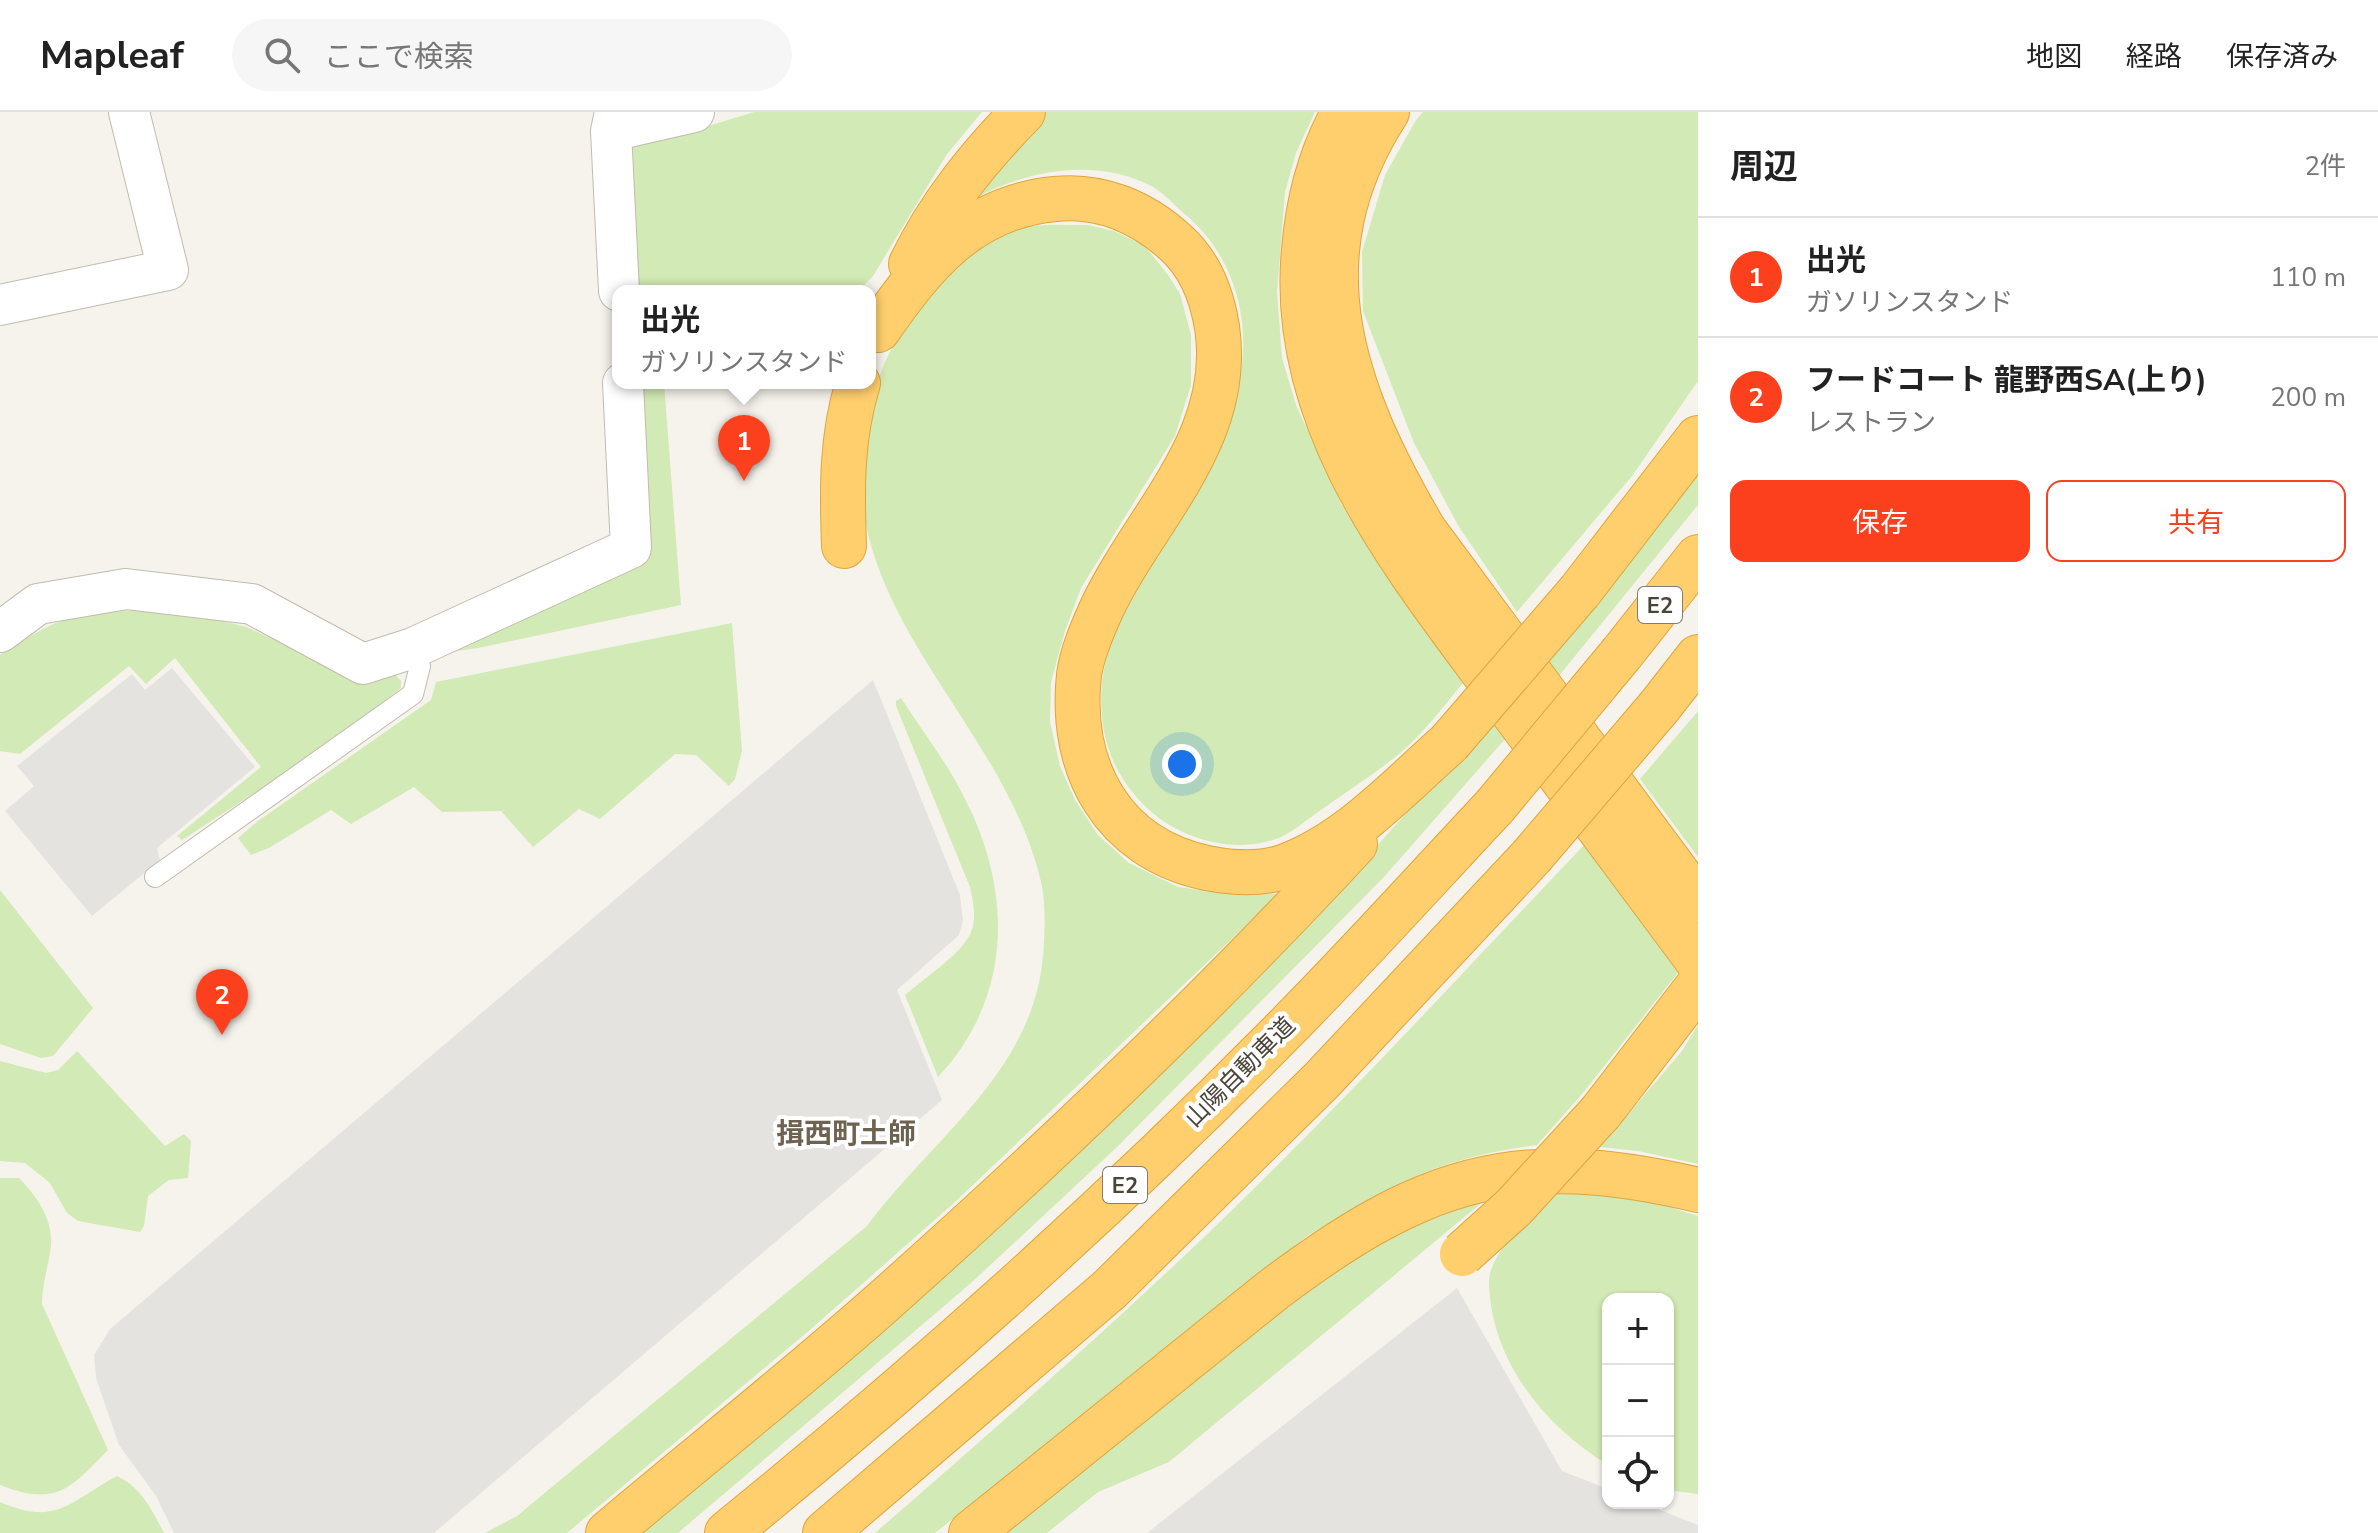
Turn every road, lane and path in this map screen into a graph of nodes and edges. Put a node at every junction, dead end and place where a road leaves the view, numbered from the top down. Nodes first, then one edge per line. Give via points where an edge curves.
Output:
1 (129, 112) edge
2 (694, 112) edge
3 (1023, 112) edge
4 (1344, 112) edge
5 (1387, 112) edge
6 (613, 122) edge
7 (619, 285) edge
8 (0, 305) edge
9 (876, 336) edge
10 (876, 337) edge
11 (623, 389) edge
12 (857, 389) edge
13 (1698, 438) edge
14 (844, 546) dead end
15 (1698, 557) edge
16 (0, 632) edge
17 (413, 648) junction
18 (1698, 657) edge
19 (1449, 743) junction
20 (155, 877) dead end
21 (1698, 901) edge
22 (1698, 961) edge
23 (1687, 1002) edge
24 (1698, 1190) edge
25 (1462, 1254) dead end
26 (608, 1533) edge
27 (727, 1533) edge
28 (825, 1533) edge
29 (971, 1533) edge

1 - 8 street via 168,270
2 - 6 street
3 - 9 highway via 936,216
4 - 22 highway via 1318,174 1301,275 1302,323 1325,416 1397,551
5 - 21 highway via 1353,178 1336,270 1346,363 1360,404 1424,530
6 - 7 street
10 - 19 highway via 929,263 958,235 1024,204 1058,198 1123,208 1180,245 1202,276 1214,308 1220,350 1219,384 1208,425 1109,592 1079,672 1079,741 1108,807 1133,833 1191,864 1253,873 1279,868 1339,839
11 - 17 street via 631,548
12 - 14 highway via 844,443
13 - 19 highway, bridge via 1580,591
15 - 27 highway, 山陽自動車道 / E2, bridge via 1495,806 1276,1039 1068,1240
16 - 17 street via 38,604 126,589 252,604 363,664
17 - 20 lane via 420,666 413,694
18 - 28 highway, E2, bridge via 1531,857 1322,1080 1109,1290
19 - 26 highway via 1205,1000 1036,1163 879,1305
23 - 25 highway, bridge via 1601,1112 1514,1207
24 - 29 highway via 1613,1173 1528,1171 1492,1176 1409,1203 1307,1264

